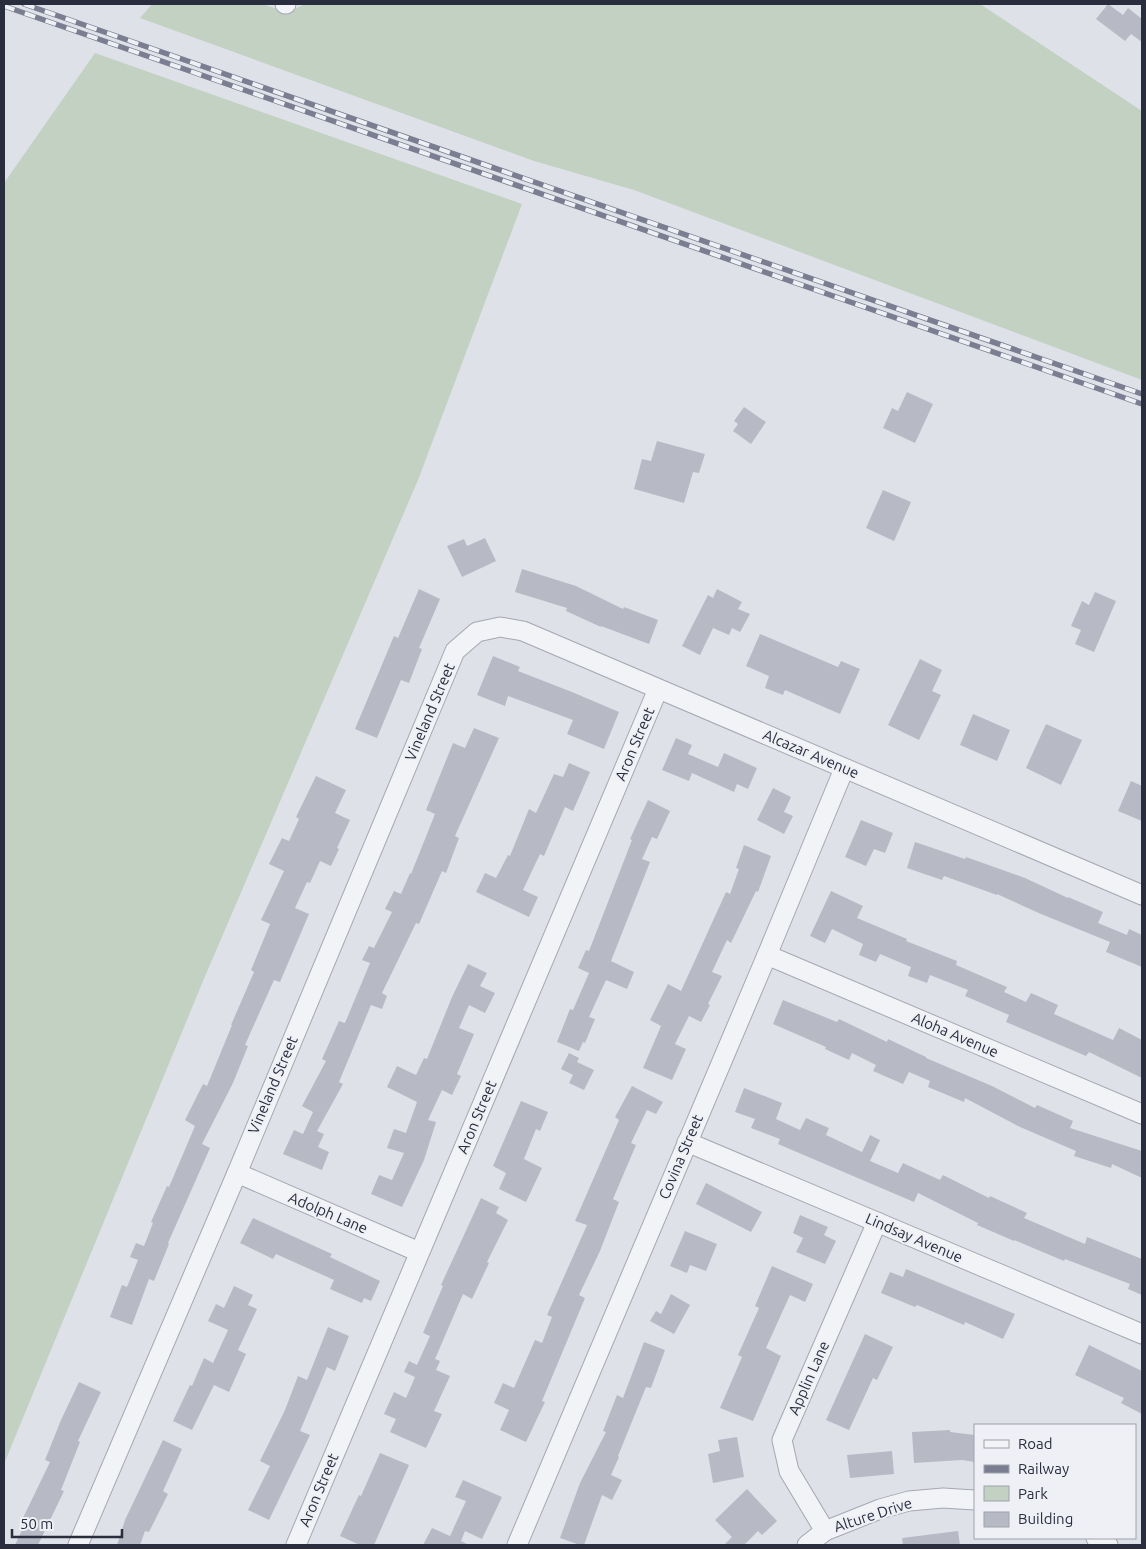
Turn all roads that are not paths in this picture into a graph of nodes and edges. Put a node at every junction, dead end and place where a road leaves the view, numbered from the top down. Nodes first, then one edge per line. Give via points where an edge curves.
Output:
1 (477, 632) joint
2 (658, 689) junction
3 (844, 769) junction
4 (1142, 895) edge
5 (767, 955) junction
6 (1142, 1114) edge
7 (687, 1142) junction
8 (237, 1173) junction
9 (877, 1222) junction
10 (419, 1252) junction
11 (1142, 1334) edge
12 (974, 1500) edge
13 (824, 1531) junction
14 (78, 1545) edge
15 (296, 1545) edge
16 (517, 1545) edge
17 (807, 1545) edge

1 - 2 street, Alcazar Avenue via 500,627 523,631
1 - 8 street, Vineland Street via 455,651
2 - 3 street, Alcazar Avenue
2 - 10 street, Aron Street
3 - 4 street, Alcazar Avenue
3 - 5 street, Covina Street
5 - 6 street, Aloha Avenue
5 - 7 street, Covina Street
7 - 9 street, Lindsay Avenue
7 - 16 street, Covina Street
8 - 10 street, Adolph Lane
8 - 14 street, Vineland Street
9 - 11 street, Lindsay Avenue
9 - 13 street, Applin Lane via 782,1440 789,1471
10 - 15 street, Aron Street
12 - 13 street, Alture Drive via 909,1501
13 - 17 street, Alture Drive

